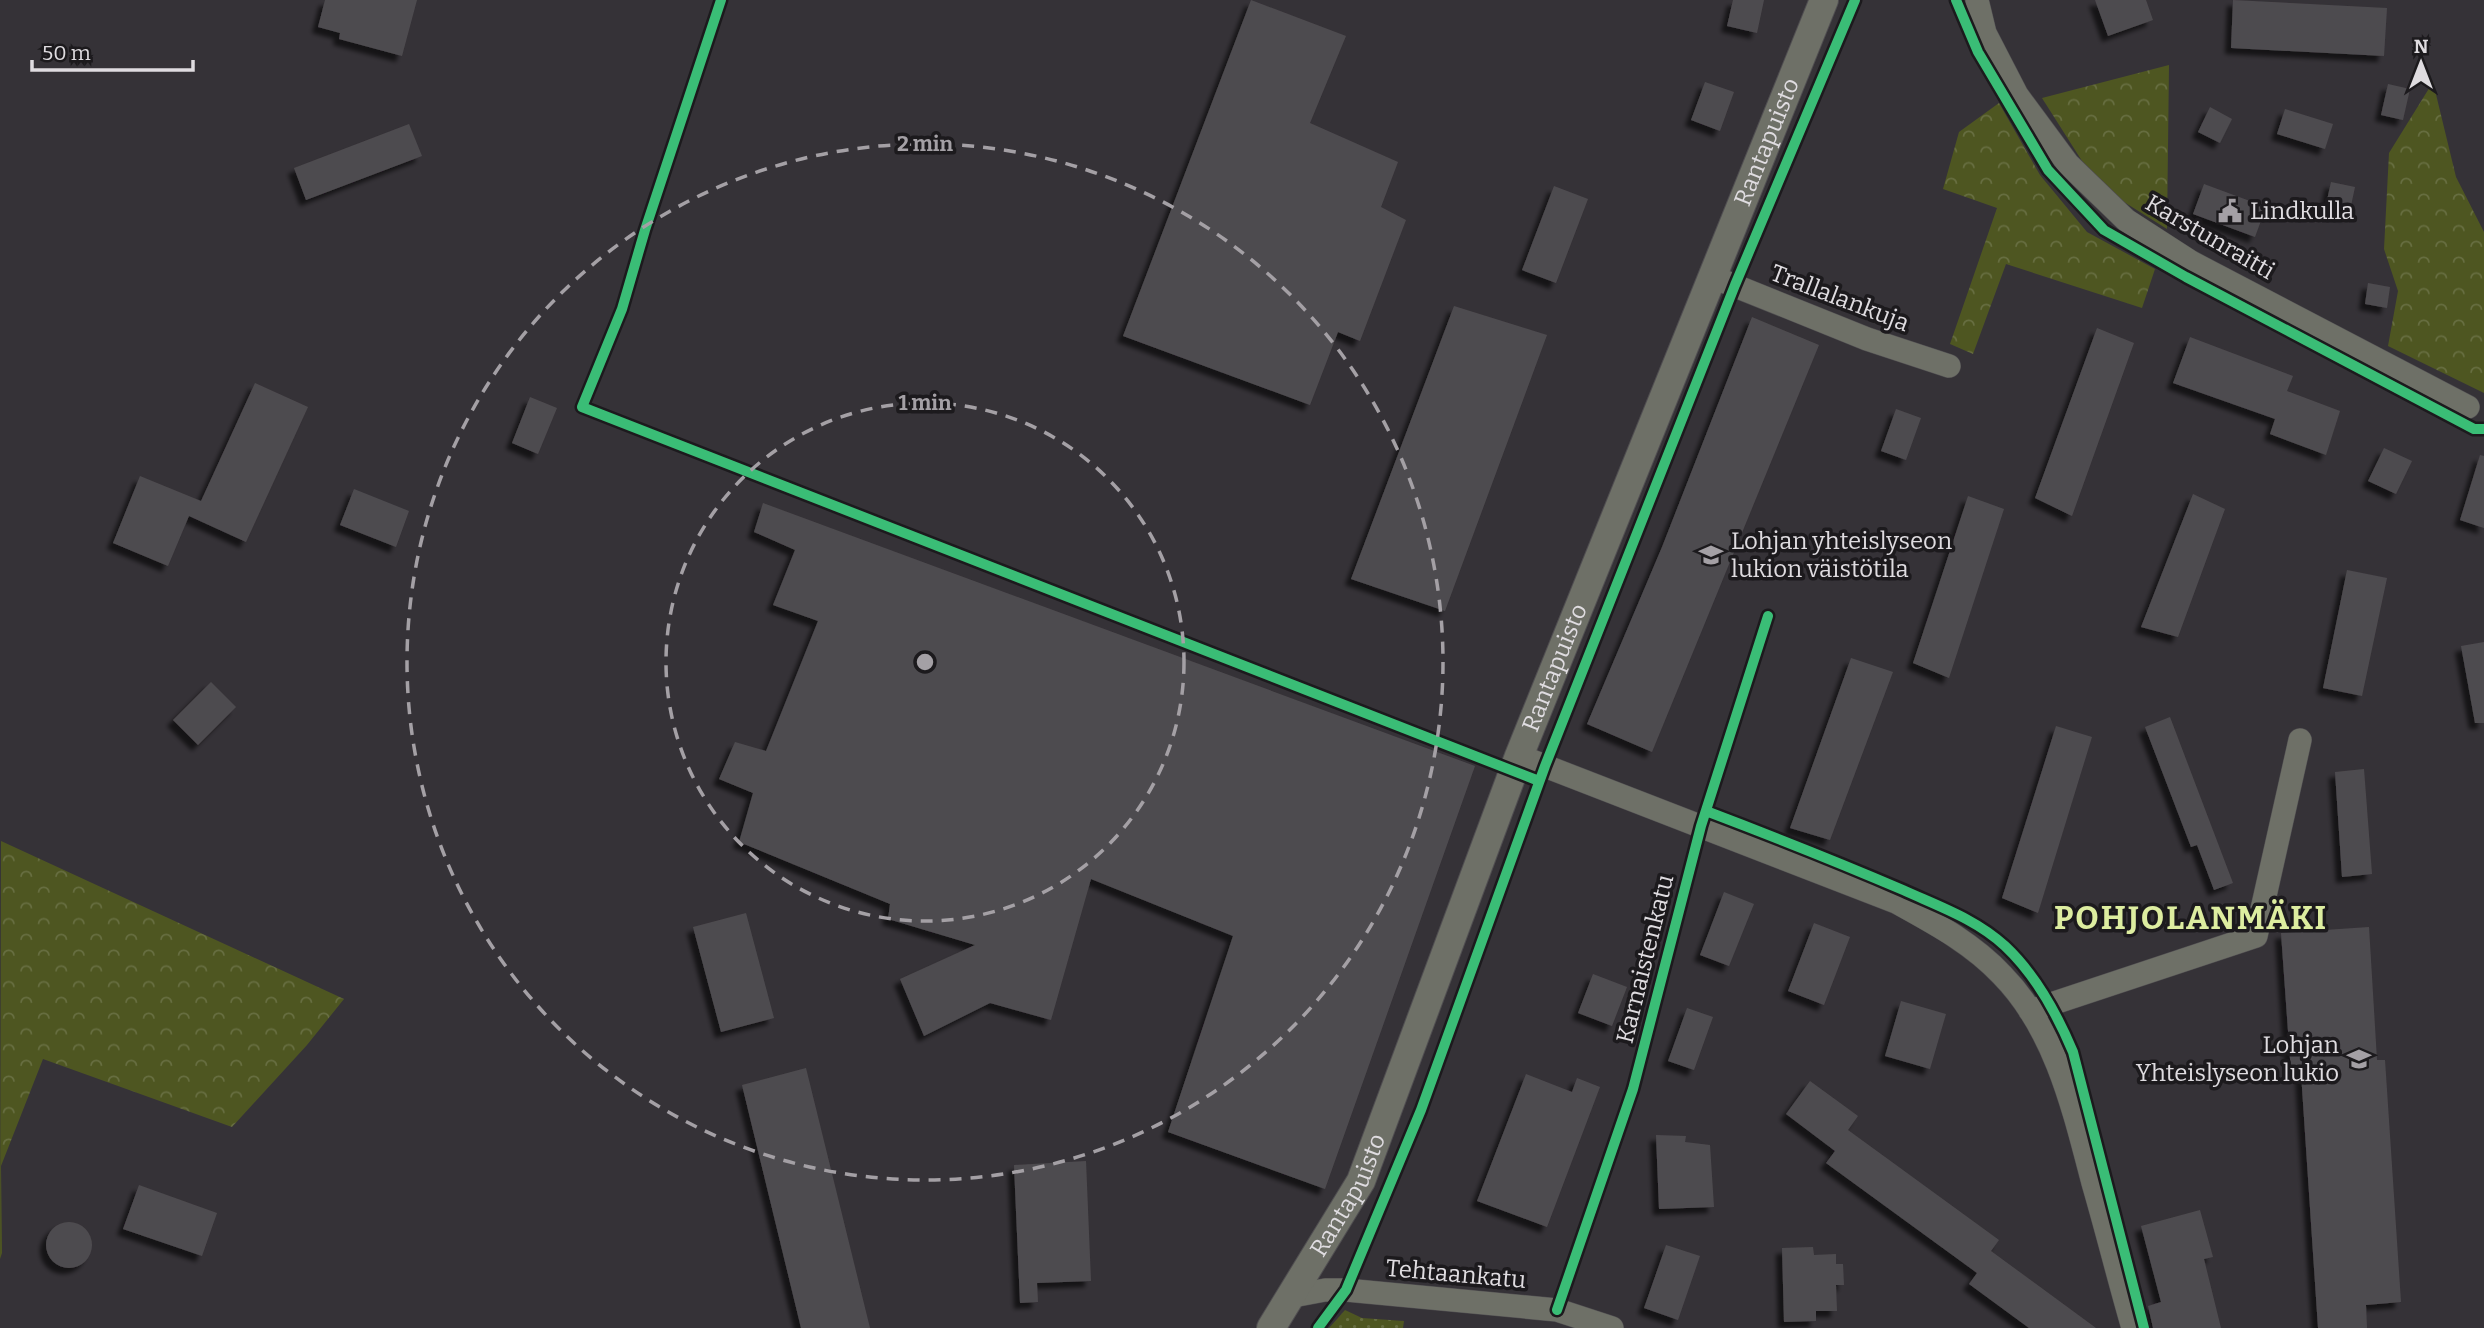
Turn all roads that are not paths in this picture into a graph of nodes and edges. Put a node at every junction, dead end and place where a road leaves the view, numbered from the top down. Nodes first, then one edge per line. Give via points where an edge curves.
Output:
1 (1824, 0) edge
2 (1977, 0) edge
3 (1713, 277) junction
4 (1949, 366) dead end
5 (2468, 407) dead end
6 (2300, 740) dead end
7 (1519, 756) junction
8 (2030, 1011) junction
9 (1293, 1296) junction
10 (1558, 1319) edge
11 (1271, 1328) edge
12 (1612, 1328) edge
13 (2133, 1328) edge

1 - 3 street, Rantapuisto
2 - 5 street, Karstunraitti via 1985,33 2017,95 2068,164 2126,220 2191,262
3 - 4 street, Trallalankuja via 1867,339
3 - 7 street, Rantapuisto
6 - 8 street via 2256,936
7 - 8 street via 1896,902 1970,947 2001,974
7 - 9 street, Rantapuisto via 1362,1181
8 - 13 street via 2043,1031 2075,1117
9 - 10 street, Tehtaankatu via 1346,1290
9 - 11 street, Rantapuisto
10 - 12 street, Tehtaankatu

